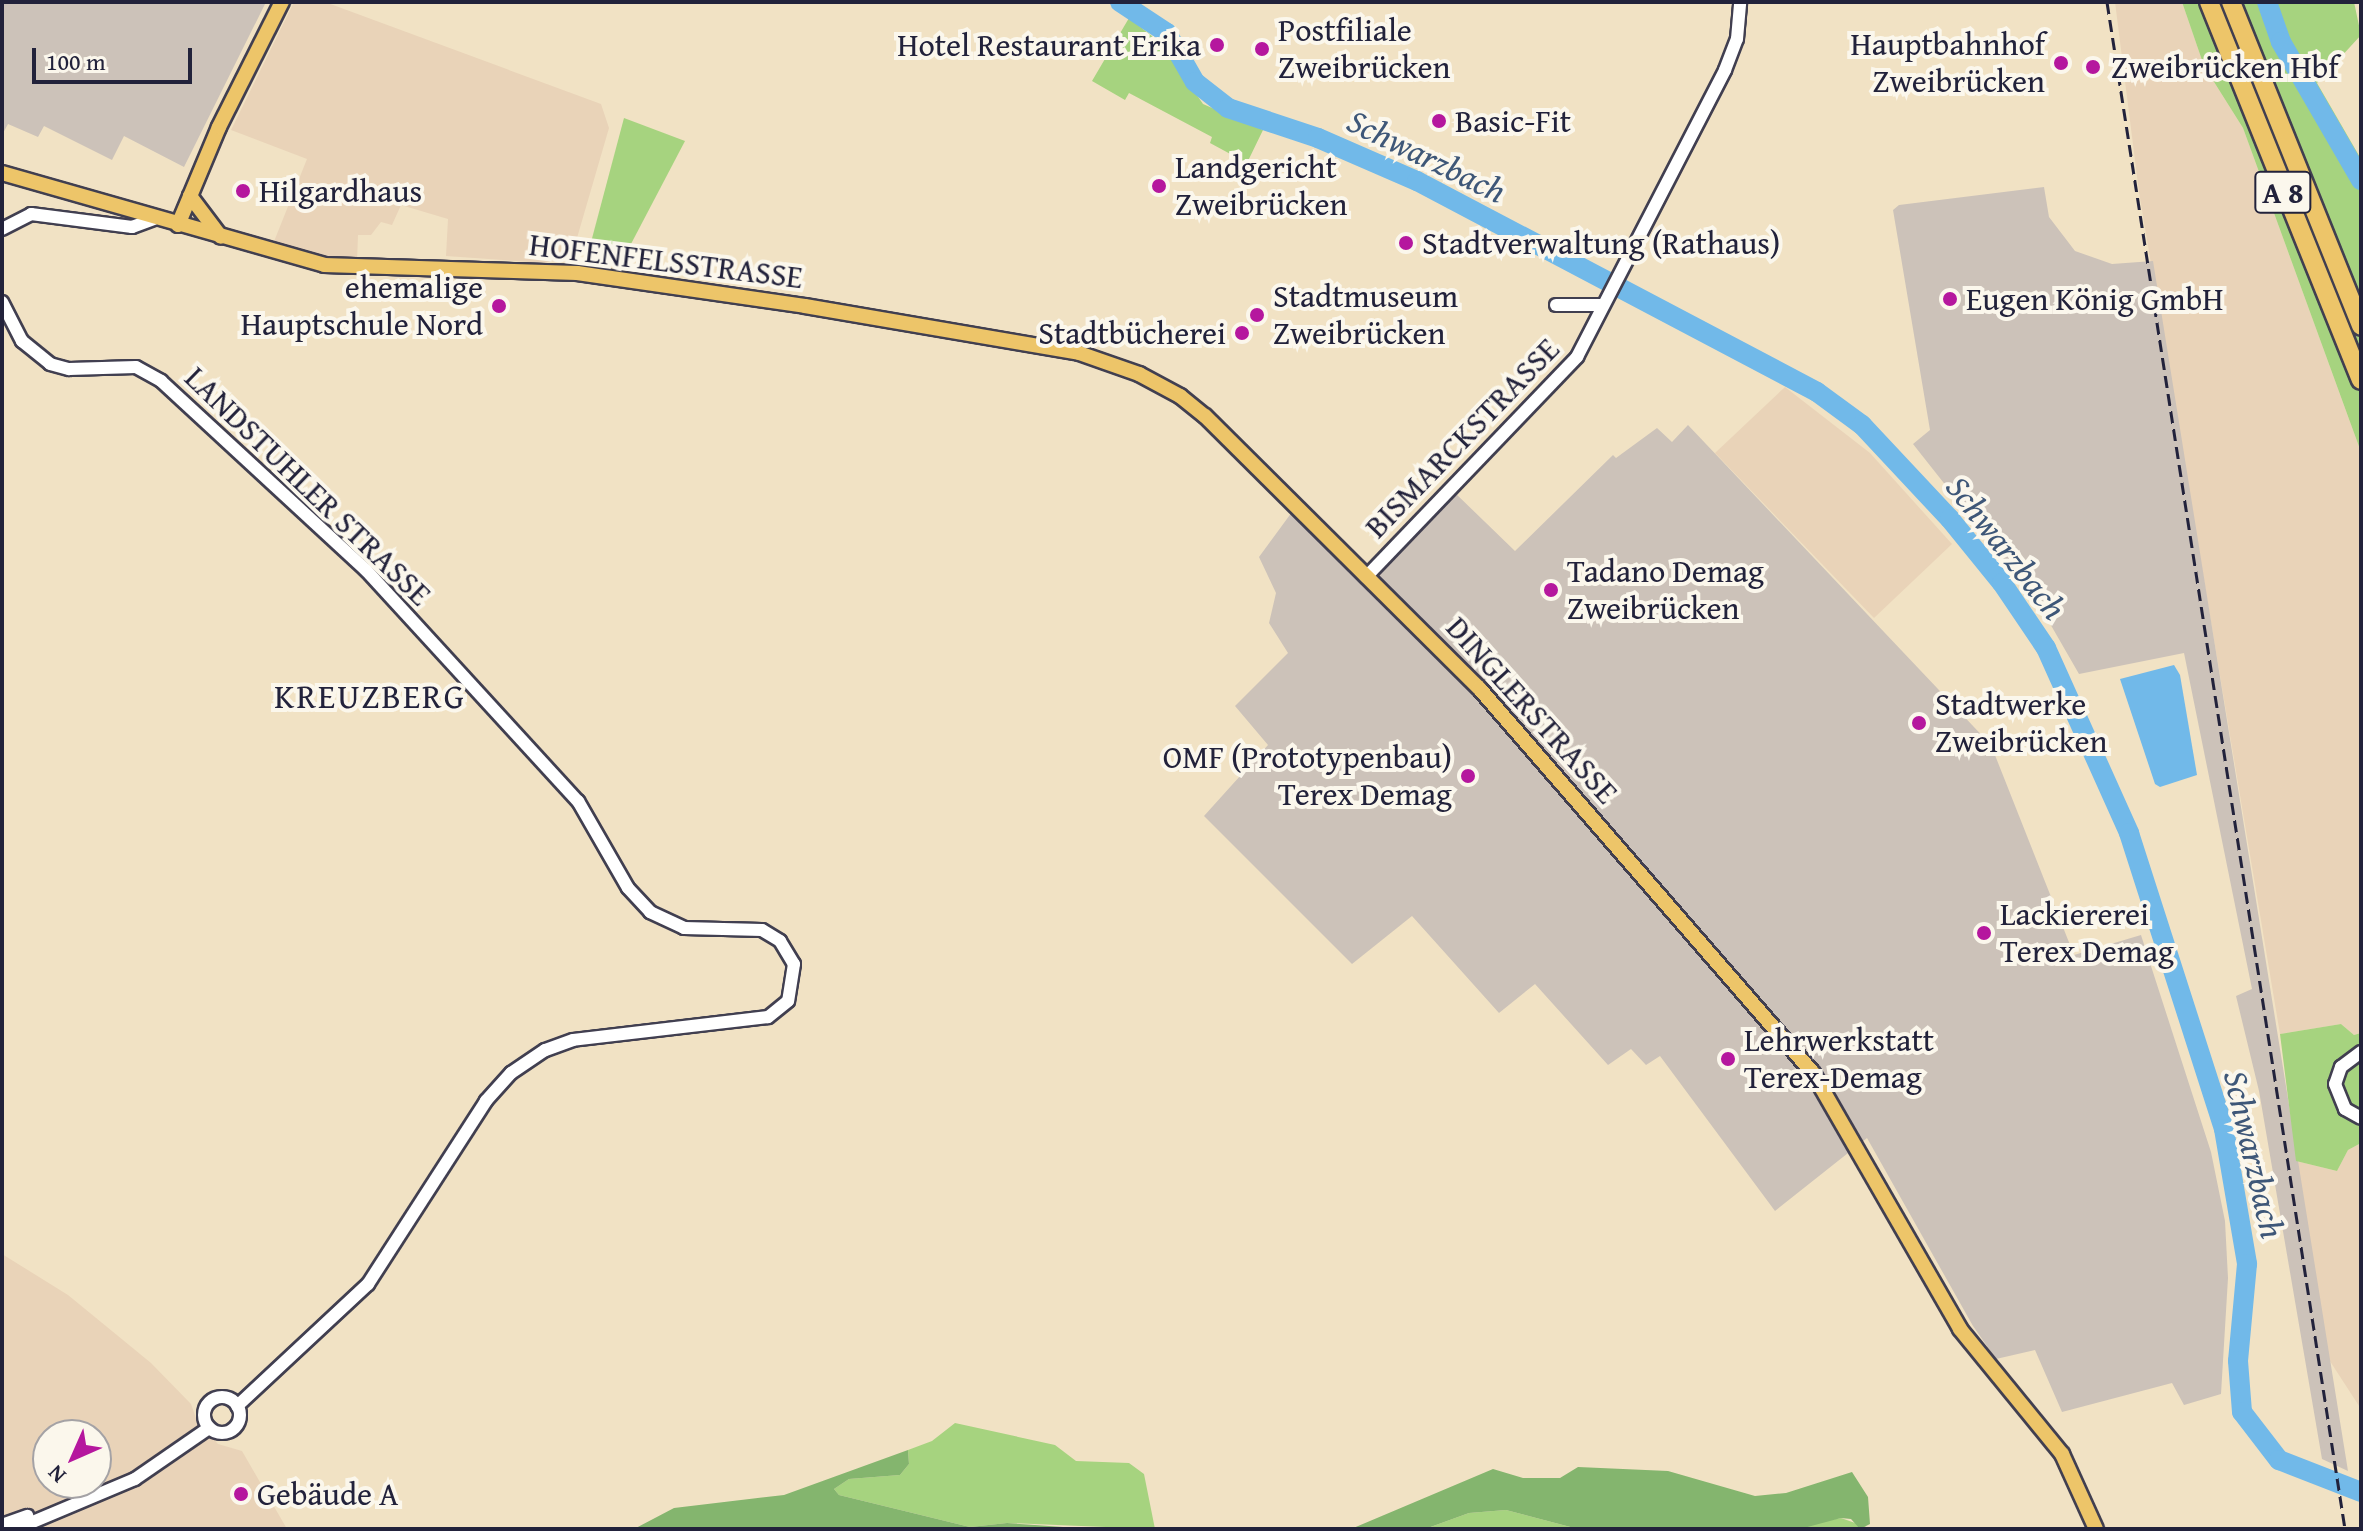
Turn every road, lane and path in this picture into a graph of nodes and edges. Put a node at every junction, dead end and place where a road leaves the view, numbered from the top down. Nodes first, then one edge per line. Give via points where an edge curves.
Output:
1 (282, 2) edge
2 (1740, 2) edge
3 (2209, 2) edge
4 (2231, 2) edge
5 (2, 173) edge
6 (190, 196) junction
7 (154, 219) junction
8 (178, 225) junction
9 (2, 229) edge
10 (222, 237) junction
11 (2, 302) edge
12 (1604, 303) junction
13 (1556, 305) dead end
14 (2361, 326) edge
15 (2361, 380) edge
16 (1180, 396) joint
17 (1366, 577) junction
18 (2361, 1052) edge
19 (2361, 1118) edge
20 (237, 1406) junction
21 (209, 1428) junction
22 (61, 1508) junction
23 (2, 1525) edge
24 (16, 1529) edge
25 (2096, 1529) edge

1 - 6 main road
2 - 12 street, BISMARCKSTRASSE via 1737,39 1725,70
3 - 15 highway, A 8
4 - 14 highway, A 8
5 - 7 main road, HOFENFELSSTRASSE
6 - 8 main road
6 - 10 main road
7 - 8 main road, HOFENFELSSTRASSE
7 - 9 street via 132,227 31,214
8 - 10 main road, HOFENFELSSTRASSE
10 - 16 main road, HOFENFELSSTRASSE via 344,269 600,275 939,327 1108,361
11 - 20 street, LANDSTUHLER STRASSE via 22,341 50,364 69,369 136,367 161,381 366,570 578,801 628,888 650,912 684,928 762,930 780,941 794,964 788,1001 768,1017 573,1040 545,1050 511,1073 486,1101 368,1284
12 - 13 street
12 - 17 street, BISMARCKSTRASSE via 1570,366 1459,474
16 - 17 main road, DINGLERSTRASSE
17 - 25 main road, DINGLERSTRASSE via 1488,698 1821,1083 1960,1329 2062,1454
18 - 19 street via 2341,1067 2335,1084 2345,1109
20 - 21 street, LANDSTUHLER STRASSE via 234,1429 221,1433
20 - 21 street via 224,1398 209,1403 204,1413
21 - 22 street via 153,1469
22 - 23 street
22 - 24 street

